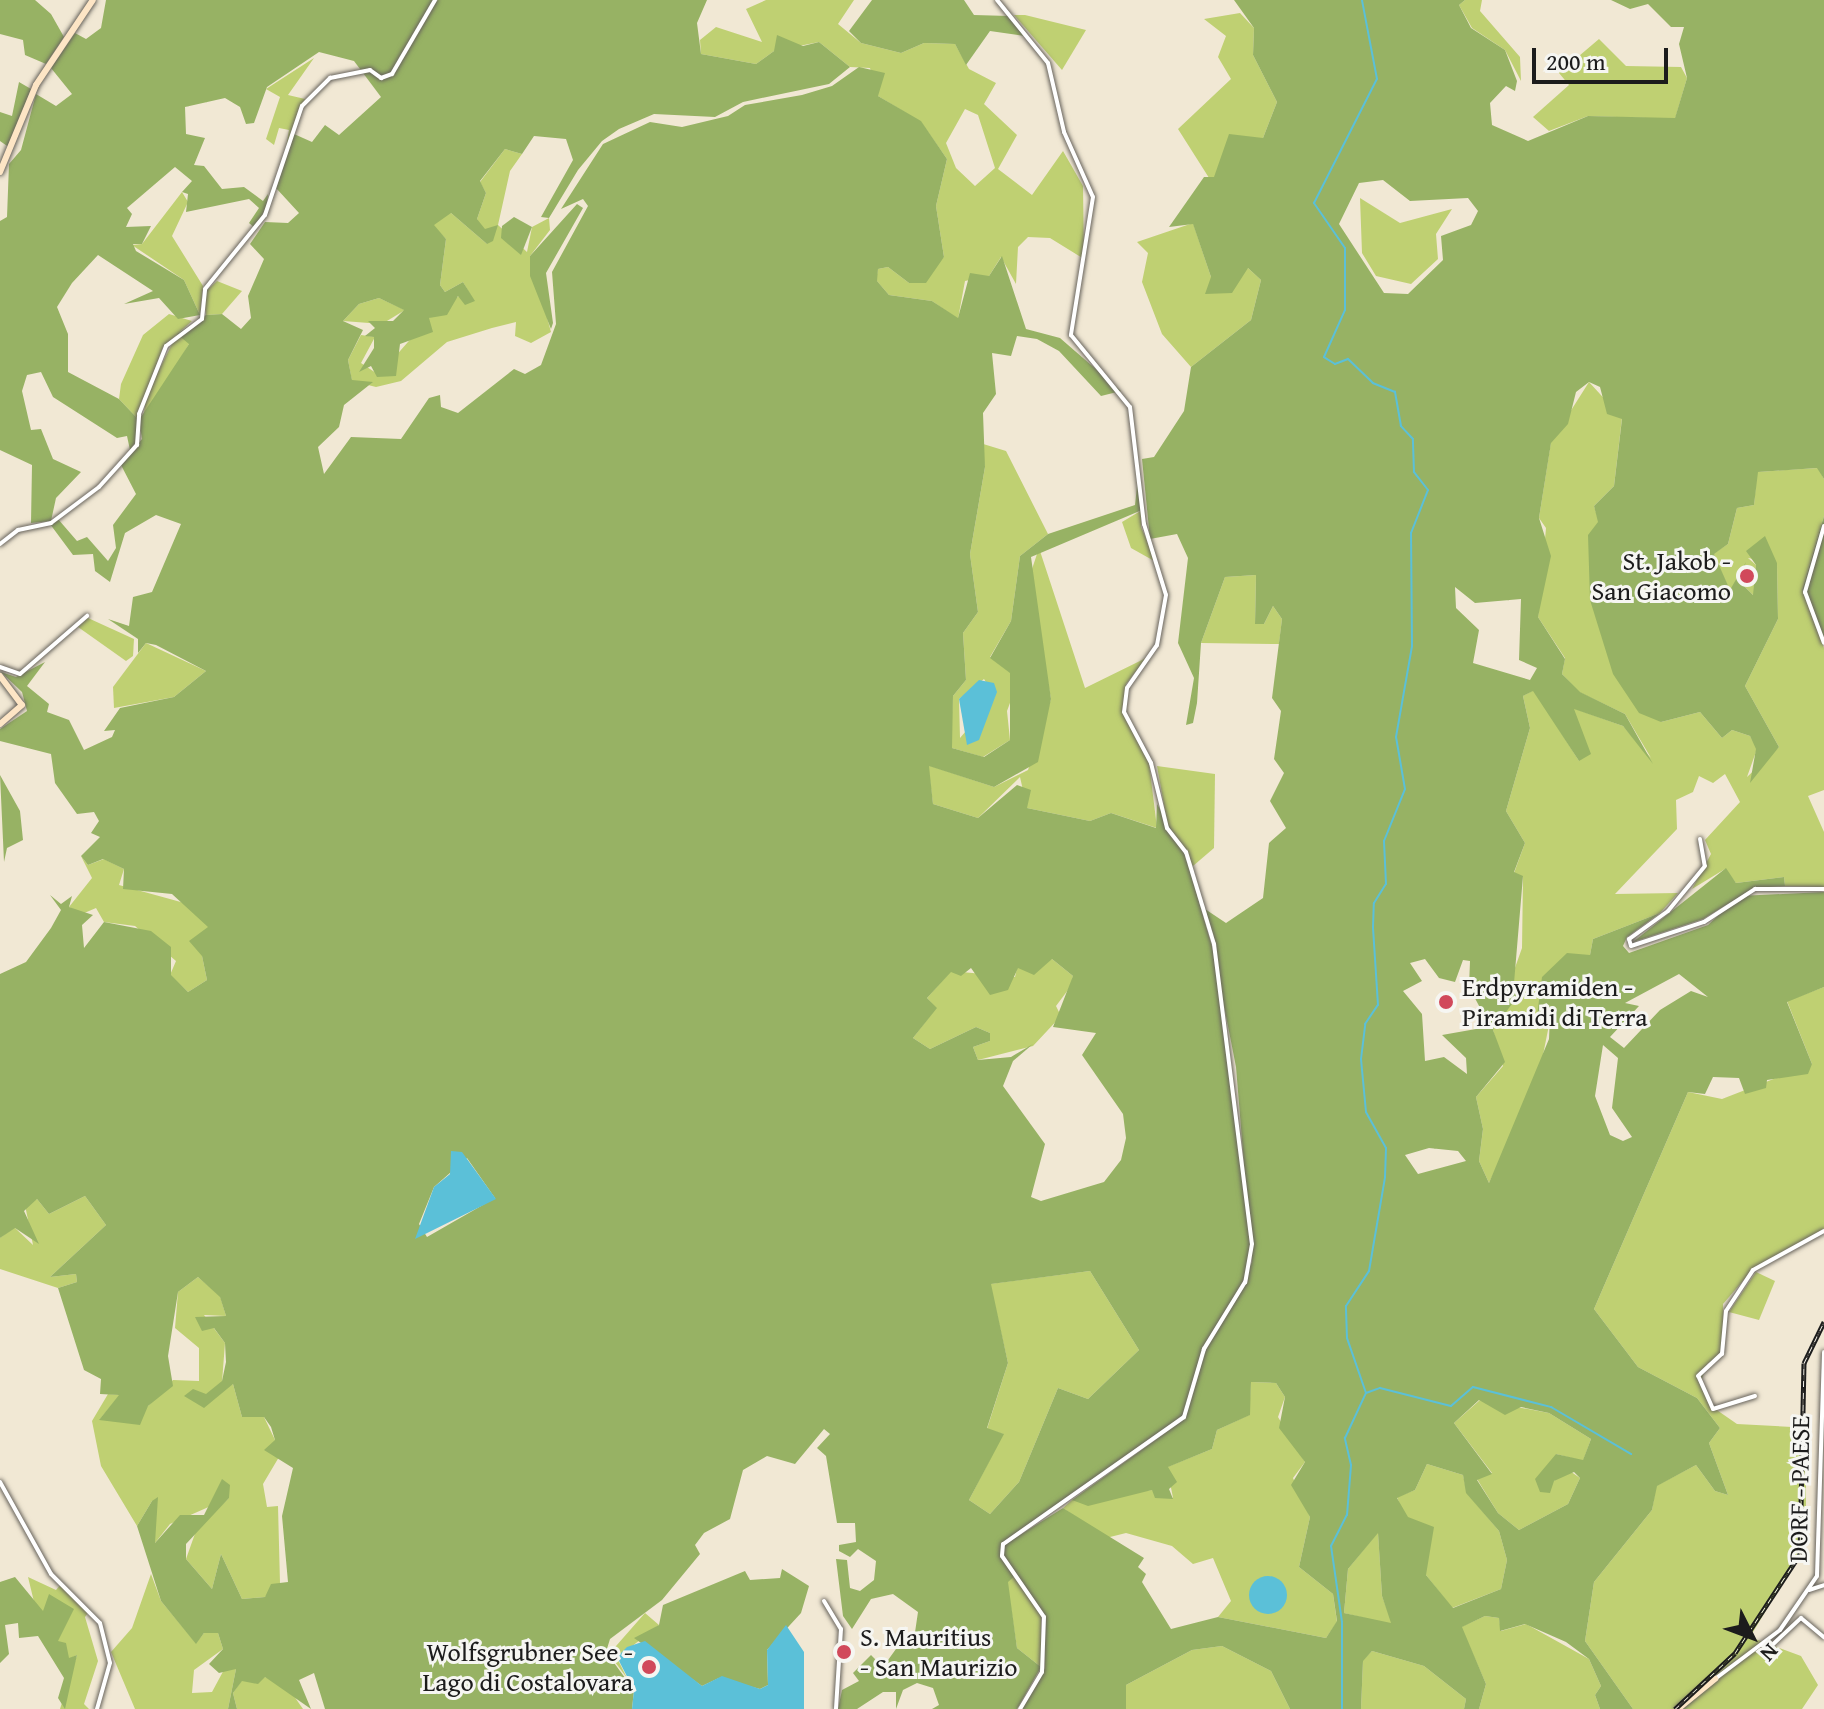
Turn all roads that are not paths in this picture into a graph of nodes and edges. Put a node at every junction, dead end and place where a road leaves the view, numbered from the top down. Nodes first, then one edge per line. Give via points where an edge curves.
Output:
1 (93, 0) edge
2 (435, 0) edge
3 (997, 0) edge
4 (0, 172) edge
5 (1824, 526) edge
6 (0, 544) edge
7 (87, 616) dead end
8 (1824, 643) edge
9 (0, 667) edge
10 (0, 676) edge
11 (0, 724) edge
12 (1700, 839) dead end
13 (1824, 889) edge
14 (1824, 1231) edge
15 (1824, 1352) edge
16 (1755, 1396) dead end
17 (0, 1482) edge
18 (1824, 1585) edge
19 (1809, 1590) junction
20 (824, 1601) dead end
21 (1824, 1637) edge
22 (1762, 1645) junction
23 (1715, 1679) joint
24 (97, 1709) edge
25 (836, 1709) edge
26 (1020, 1709) edge
27 (1678, 1709) edge

1 - 4 main road via 33,94
2 - 6 street via 392,74 387,77 374,69 330,78 311,94 265,215 205,289 202,319 166,346 139,414 137,445 99,487 51,523 18,530
3 - 26 street via 1048,63 1064,132 1093,197 1071,335 1130,407 1144,524 1166,595 1157,645 1127,688 1124,712 1151,763 1167,828 1186,852 1214,944 1252,1244 1245,1282 1204,1349 1184,1417 1003,1544 1002,1556 1044,1617 1042,1672
5 - 8 street via 1805,592
7 - 9 street via 20,674
10 - 11 main road via 22,698 20,712
12 - 13 street via 1705,866 1668,911 1629,939 1631,946 1704,922 1755,889
14 - 16 street via 1754,1269 1726,1311 1722,1354 1706,1363 1696,1383 1713,1409
15 - 19 street, DORF - PAESE via 1819,1566
17 - 24 street via 51,1574 88,1603 100,1623 110,1663
18 - 19 street
19 - 22 street, DORF - PAESE
20 - 25 street via 841,1629
21 - 22 street via 1801,1618 1769,1648
22 - 23 street, DORF - PAESE
23 - 27 main road, DORF - PAESE

